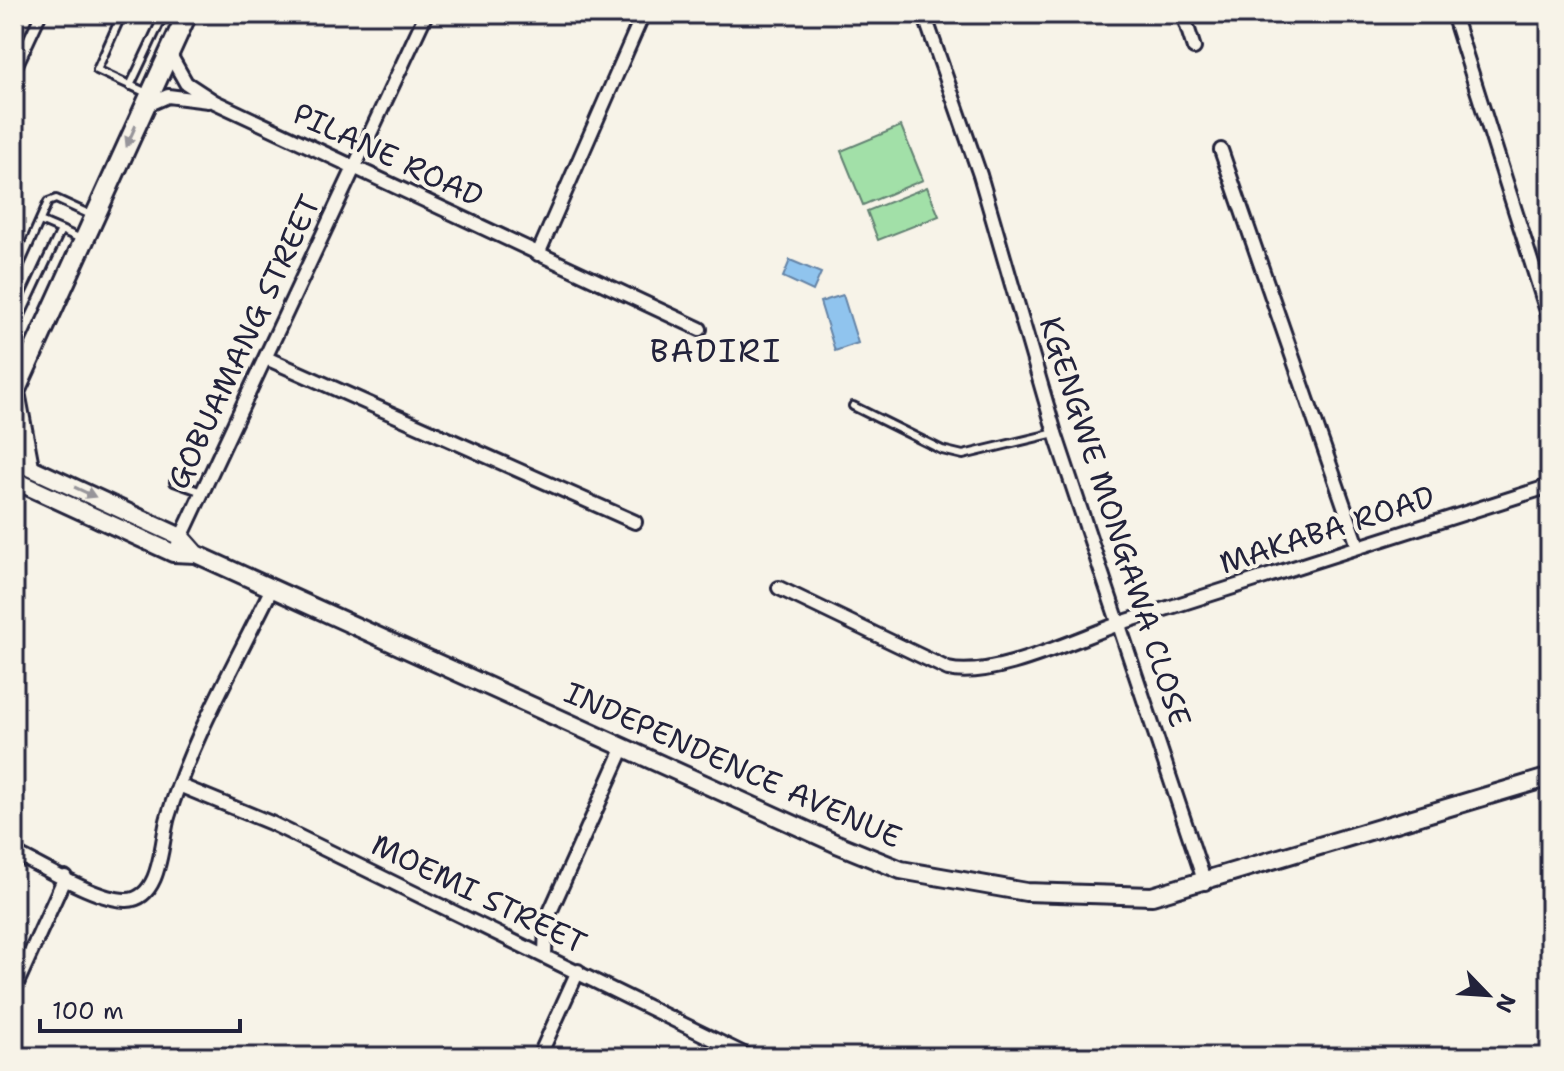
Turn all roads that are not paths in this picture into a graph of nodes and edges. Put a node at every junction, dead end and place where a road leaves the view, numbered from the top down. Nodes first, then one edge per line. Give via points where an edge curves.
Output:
1 (41, 14) edge
2 (122, 14) edge
3 (164, 14) edge
4 (187, 14) edge
5 (426, 14) edge
6 (643, 14) edge
7 (924, 14) edge
8 (1183, 14) edge
9 (1453, 14) edge
10 (1194, 48) dead end
11 (169, 53) junction
12 (14, 72) edge
13 (130, 86) junction
14 (147, 100) junction
15 (215, 102) junction
16 (1221, 150) dead end
17 (354, 170) junction
18 (95, 216) junction
19 (40, 221) junction
20 (61, 230) junction
21 (84, 240) junction
22 (538, 254) junction
23 (14, 278) edge
24 (1550, 321) edge
25 (700, 329) dead end
26 (14, 330) edge
27 (266, 358) junction
28 (14, 393) edge
29 (853, 406) dead end
30 (1055, 433) junction
31 (21, 463) edge
32 (14, 480) edge
33 (174, 482) dead end
34 (1550, 486) edge
35 (202, 492) junction
36 (635, 522) dead end
37 (181, 537) junction
38 (1358, 546) junction
39 (173, 553) junction
40 (196, 554) junction
41 (272, 588) junction
42 (779, 588) dead end
43 (1119, 624) junction
44 (623, 749) junction
45 (1550, 777) edge
46 (181, 786) junction
47 (14, 853) edge
48 (65, 877) junction
49 (1205, 883) junction
50 (545, 955) junction
51 (578, 971) junction
52 (14, 990) edge
53 (539, 1057) edge
54 (750, 1057) edge

1 - 12 street
2 - 13 lane via 96,66
3 - 13 lane
4 - 11 main road
5 - 17 street, GOBUAMANG STREET
6 - 22 street
7 - 30 street, KGENGWE MONGAWA CLOSE via 980,175
8 - 10 street
9 - 24 street
11 - 14 main road
11 - 15 street via 186,83
13 - 14 lane
14 - 15 street via 177,95
14 -> 18 main road
15 - 17 street, PILANE ROAD
16 - 38 street
17 - 22 street, PILANE ROAD
17 - 27 street, GOBUAMANG STREET
18 - 19 lane via 52,199
18 - 21 main road
19 - 20 lane
19 - 23 lane
20 - 21 lane
20 - 26 lane
21 - 28 main road
22 - 25 street, PILANE ROAD
27 - 35 street, GOBUAMANG STREET
27 - 36 street
28 - 31 main road
29 - 30 lane via 963,455
30 - 43 street, KGENGWE MONGAWA CLOSE
31 -> 37 street
32 - 39 street
33 - 35 lane
34 - 38 street, MAKABA ROAD
35 - 37 street, GOBUAMANG STREET
37 - 39 street, GOBUAMANG STREET
37 - 40 street
38 - 43 street, MAKABA ROAD
39 - 40 street
40 - 41 street, INDEPENDENCE AVENUE
41 - 44 street, INDEPENDENCE AVENUE
41 - 46 street
42 - 43 street, MAKABA ROAD via 968,674
43 - 49 street, KGENGWE MONGAWA CLOSE
44 - 49 street, INDEPENDENCE AVENUE via 901,870 1026,892 1089,897 1152,896
44 - 50 street via 546,921
45 - 49 street, INDEPENDENCE AVENUE
46 - 48 street via 168,816 157,870 140,895 128,900
46 - 50 street, MOEMI STREET via 271,823
47 - 48 street
48 - 52 street
50 - 51 street, MOEMI STREET
51 - 53 street
51 - 54 street, MOEMI STREET

